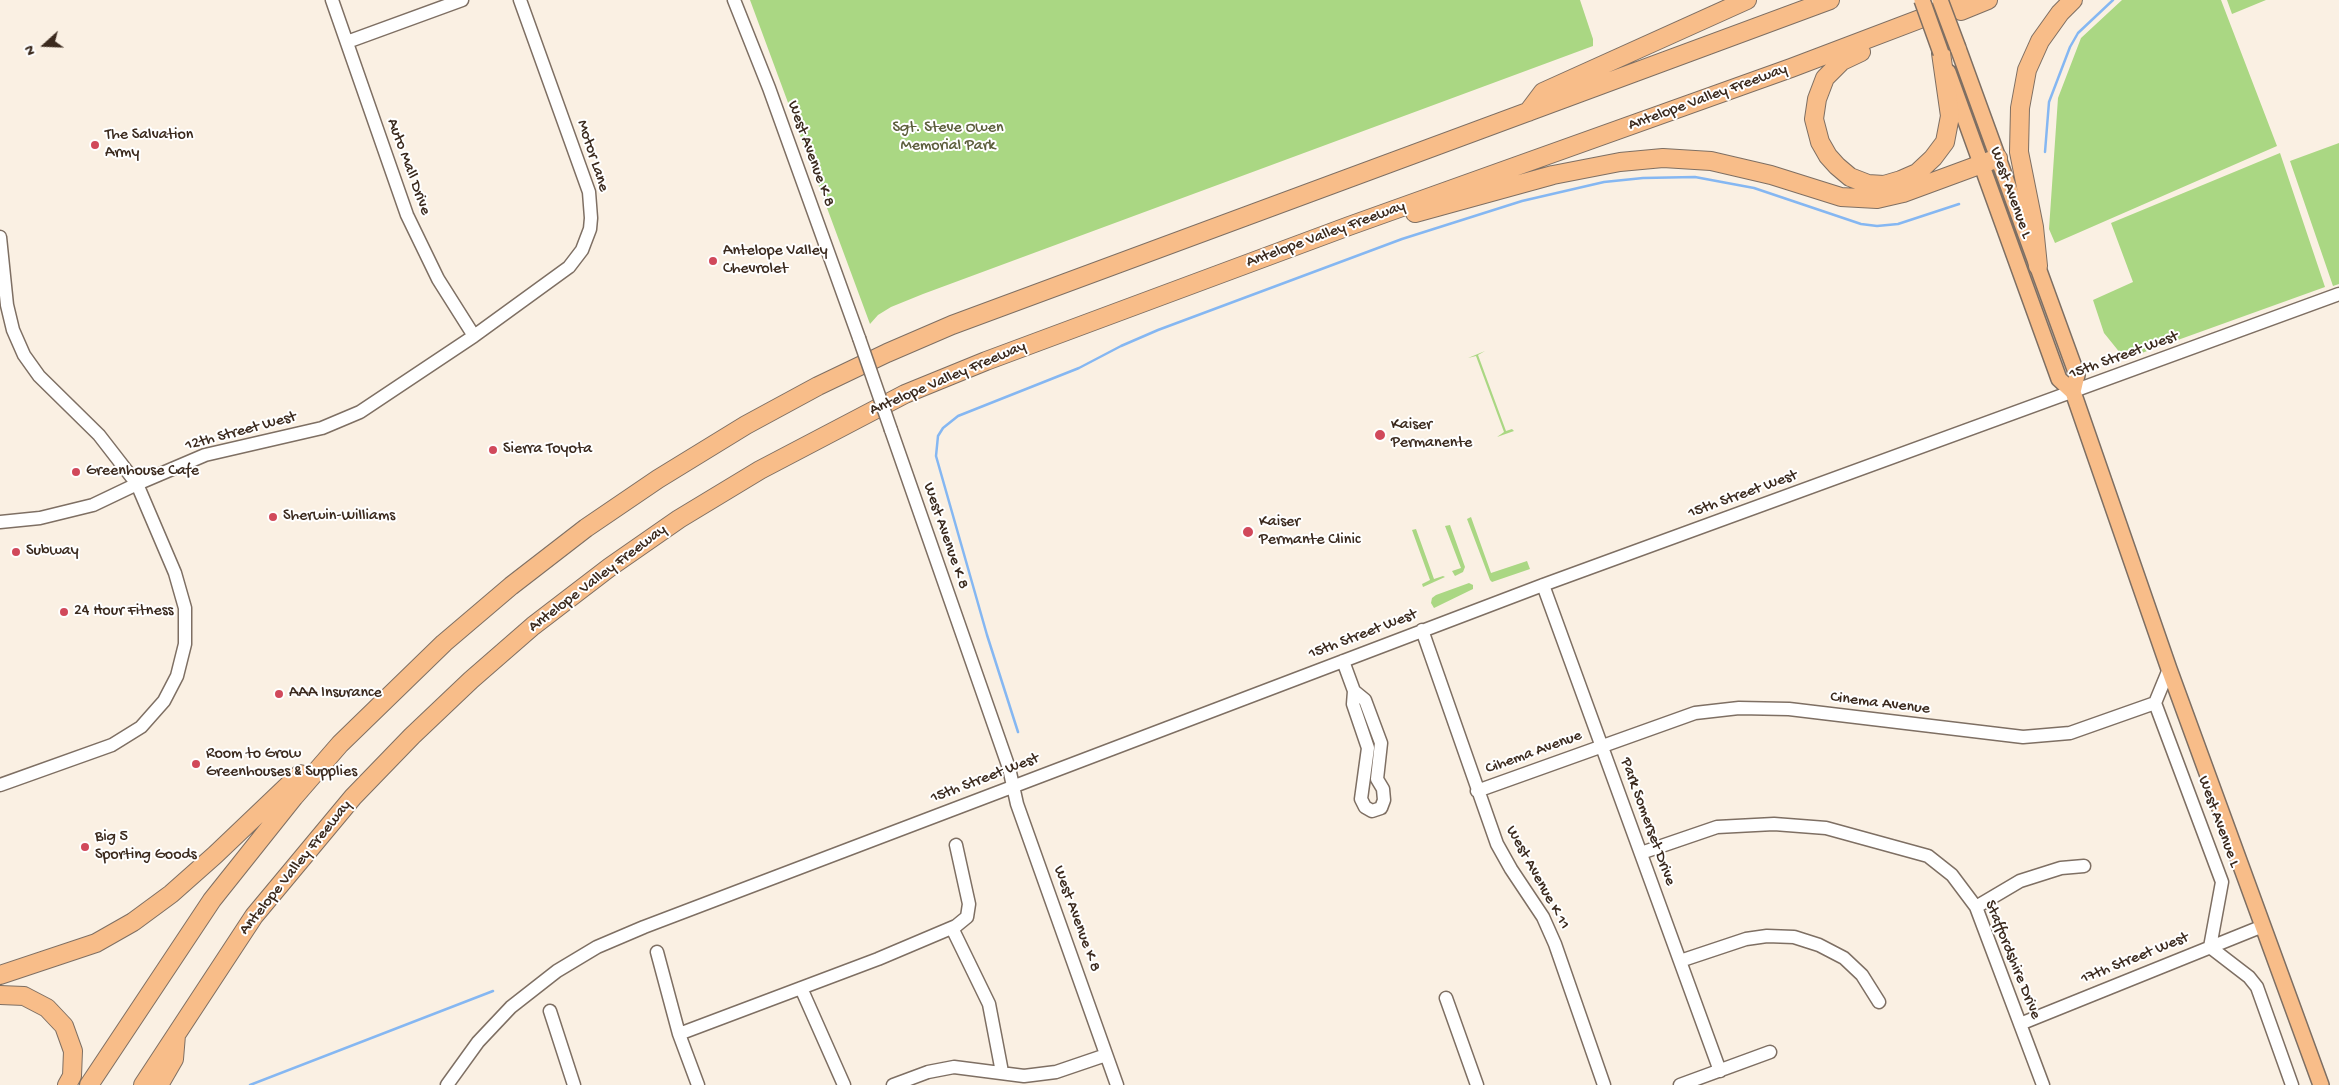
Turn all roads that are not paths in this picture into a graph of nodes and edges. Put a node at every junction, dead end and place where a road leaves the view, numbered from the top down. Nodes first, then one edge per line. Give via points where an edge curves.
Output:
1 (332, 0) edge
2 (462, 0) edge
3 (520, 0) edge
4 (734, 0) edge
5 (1747, 0) edge
6 (1830, 0) edge
7 (1922, 0) edge
8 (1940, 0) edge
9 (1970, 0) edge
10 (1988, 0) edge
11 (2073, 0) edge
12 (347, 42) junction
13 (1950, 50) junction
14 (1528, 112) junction
15 (1990, 161) junction
16 (1349, 226) junction
17 (0, 237) edge
18 (2038, 266) junction
19 (2339, 294) edge
20 (474, 336) junction
21 (2073, 392) junction
22 (137, 484) junction
23 (0, 522) edge
24 (1543, 585) junction
25 (1422, 630) junction
26 (1343, 661) junction
27 (2169, 669) junction
28 (1354, 691) junction
29 (2155, 703) junction
30 (340, 744) junction
31 (1602, 745) junction
32 (1377, 779) junction
33 (1363, 780) junction
34 (0, 785) edge
35 (1012, 786) junction
36 (1477, 791) junction
37 (956, 845) dead end
38 (1641, 853) junction
39 (2084, 866) dead end
40 (1976, 907) junction
41 (2263, 926) junction
42 (952, 928) junction
43 (2210, 947) junction
44 (657, 952) dead end
45 (1680, 961) junction
46 (0, 975) edge
47 (800, 988) junction
48 (0, 995) edge
49 (1446, 998) dead end
50 (1879, 1002) dead end
51 (550, 1011) dead end
52 (2020, 1024) junction
53 (176, 1033) junction
54 (678, 1034) junction
55 (1770, 1052) dead end
56 (1106, 1055) junction
57 (1720, 1070) junction
58 (1002, 1072) junction
59 (1034, 1080) edge
60 (67, 1085) edge
61 (89, 1085) edge
62 (143, 1085) edge
63 (159, 1085) edge
64 (447, 1085) edge
65 (574, 1085) edge
66 (698, 1085) edge
67 (844, 1085) edge
68 (893, 1085) edge
69 (1117, 1085) edge
70 (1477, 1085) edge
71 (1604, 1085) edge
72 (1680, 1085) edge
73 (2043, 1085) edge
74 (2292, 1085) edge
75 (2321, 1085) edge

1 - 12 street, Auto Mall Drive
2 - 12 street
3 - 20 street, Motor Lane via 589,192 591,223 582,250 570,267
4 - 35 street, West Avenue K 8, bridge via 859,338 1009,768
5 - 14 highway via 1543,92
6 - 14 highway
7 - 13 main road, West Avenue L, bridge
8 - 13 main road, West Avenue L, bridge
9 - 16 highway, Antelope Valley Freeway via 1792,68
10 - 13 highway via 1842,61 1825,78 1814,119 1820,142 1828,156 1850,177 1868,184 1884,185 1917,173 1933,158 1944,142 1950,116
11 - 18 highway via 2040,41 2027,70 2020,108 2019,152
12 - 20 street, Auto Mall Drive via 407,215 438,279
13 - 15 main road, West Avenue L
14 - 30 highway via 952,325 818,386 746,425 586,528 444,643
15 - 16 highway via 1903,193 1877,199 1841,197 1771,175 1710,161 1663,158 1620,162 1553,175 1391,220
15 - 18 main road, West Avenue L
15 - 21 main road, West Avenue L via 2058,379
16 - 53 highway, Antelope Valley Freeway via 905,394 760,470 671,524 533,626 412,736 353,797 254,916
17 - 22 street via 7,305 24,355 39,376 99,435
18 - 21 main road, West Avenue L via 2077,375
19 - 21 street, 15th Street West
20 - 22 street, 12th Street West via 360,412 322,428 205,455
21 - 24 street, 15th Street West
21 - 27 main road, West Avenue L
22 - 23 street, 12th Street West via 93,505 40,518
22 - 34 street via 175,573 185,608 185,644 178,676 164,701 141,727 112,745
24 - 25 street, 15th Street West
24 - 31 street, Park Somerset Drive
25 - 26 street, 15th Street West
25 - 36 street, West Avenue K 11
26 - 28 street
26 - 35 street, 15th Street West
27 - 29 street
27 - 41 main road, West Avenue L
28 - 32 street via 1365,700 1381,744
28 - 33 street via 1353,704 1368,748
29 - 31 street, Cinema Avenue via 2070,733 2023,737 1789,709 1739,708 1696,713
29 - 43 street, West Avenue L via 2222,882
30 - 46 highway via 318,757 215,856 133,922 96,943
30 - 61 highway via 212,900
31 - 36 street, Cihema Avenue
31 - 38 street, Park Somerset Drive
32 - 33 street
32 - 33 street via 1383,788 1384,800 1377,810 1365,808 1361,800
35 - 56 street, West Avenue K 8
35 - 64 street, 15th Street West via 644,927 598,948 558,971 511,1007 478,1042
36 - 71 street, West Avenue K 11 via 1510,869 1544,917
37 - 42 street via 969,904 967,917
38 - 40 street, Staffordshire Drive via 1718,828 1774,824 1826,828 1928,856 1952,875
38 - 45 street, Park Somerset Drive
39 - 40 street via 2061,868 2020,881
40 - 52 street, Staffordshire Drive
41 - 43 street, 17th Street West
41 - 75 main road, West Avenue L
42 - 47 street
42 - 58 street via 989,1004
43 - 52 street, 17th Street West
43 - 74 street via 2257,987
44 - 54 street
45 - 50 street via 1746,938 1794,937 1844,958 1862,975
45 - 57 street, Park Somerset Drive
47 - 54 street
47 - 67 street
48 - 60 highway via 24,996 47,1008 64,1026 73,1051 72,1076
49 - 70 street
51 - 65 street
52 - 73 street, Staffordshire Drive
53 - 62 highway, Antelope Valley Freeway
53 - 63 highway via 174,1059
54 - 66 street
55 - 57 street
56 - 59 street
56 - 69 street, West Avenue K 8
57 - 72 street
58 - 59 street
58 - 68 street via 954,1067 928,1072

